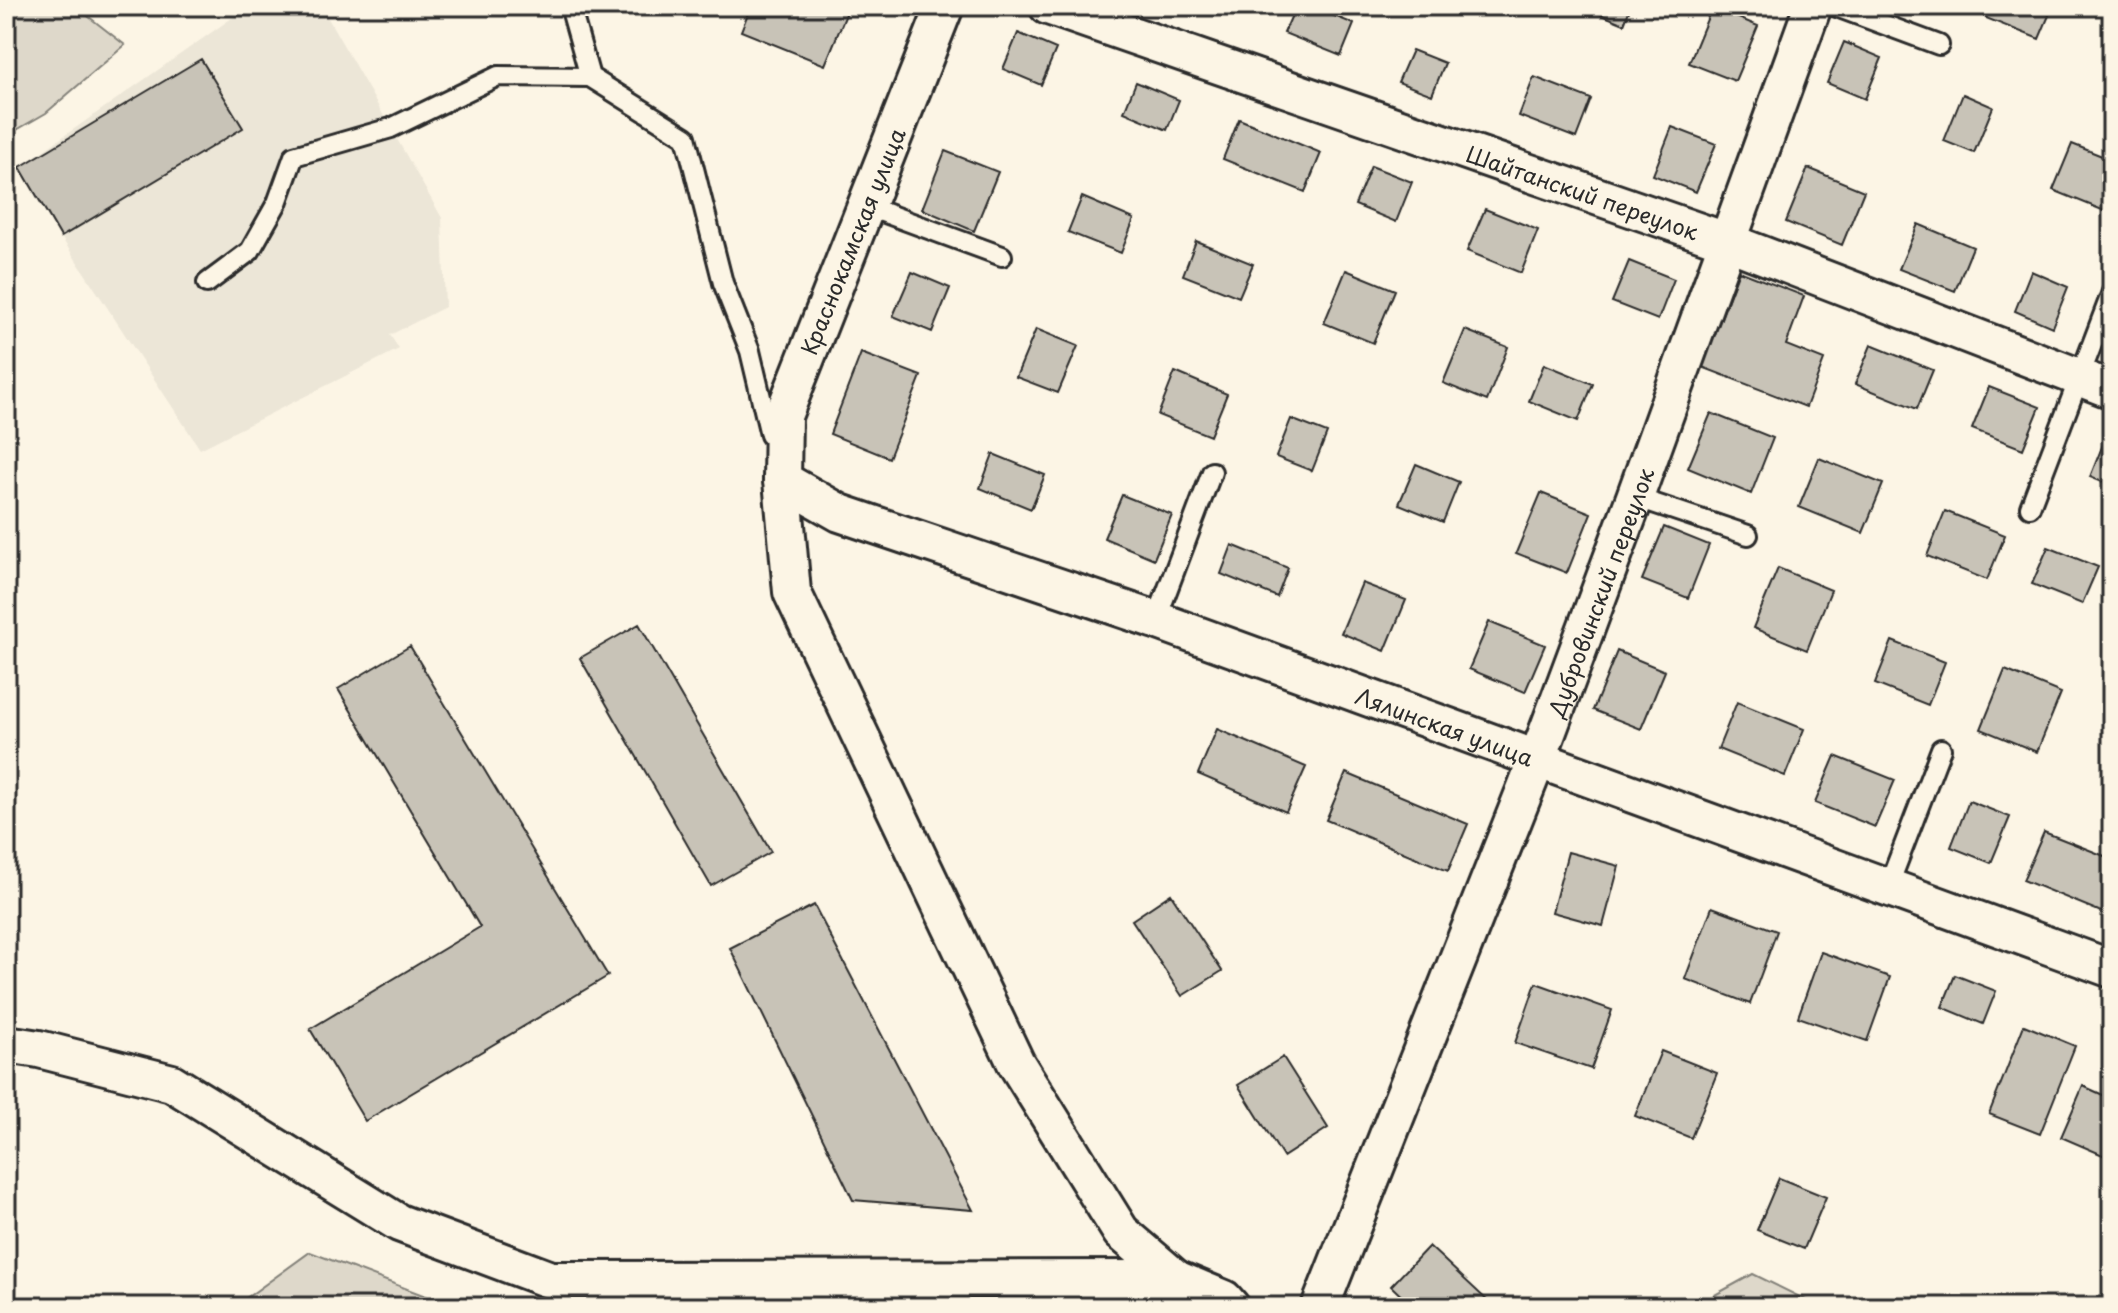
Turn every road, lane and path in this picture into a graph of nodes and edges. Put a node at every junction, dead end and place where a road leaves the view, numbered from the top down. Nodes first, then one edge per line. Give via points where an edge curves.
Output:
1 (570, 6) edge
2 (945, 6) edge
3 (1048, 6) edge
4 (1813, 6) edge
5 (1834, 6) edge
6 (1939, 45) dead end
7 (590, 77) junction
8 (866, 206) junction
9 (1726, 241) junction
10 (1002, 256) dead end
11 (207, 283) dead end
12 (2112, 292) edge
13 (2096, 384) edge
14 (1212, 472) dead end
15 (782, 480) junction
16 (1635, 497) junction
17 (2030, 507) dead end
18 (1748, 535) dead end
19 (1156, 620) junction
20 (1941, 749) dead end
21 (1537, 760) junction
22 (1888, 887) junction
23 (2112, 969) edge
24 (6, 1044) edge
25 (1176, 1279) junction
26 (1231, 1307) edge
27 (1320, 1307) edge

1 - 7 lane
2 - 8 street, Краснокамская улица
3 - 9 street, Шайтанский переулок
4 - 9 street, Дубровинский переулок
5 - 6 lane
7 - 11 lane via 498,76 391,128 294,156 277,203 250,251
7 - 15 lane via 686,137
8 - 10 lane
8 - 15 street, Краснокамская улица via 783,416
9 - 13 street, Шайтанский переулок
9 - 16 street, Дубровинский переулок
12 - 13 lane
13 - 17 lane
14 - 19 lane
15 - 19 street, Лялинская улица via 840,513
15 - 25 street, Краснокамская улица via 792,592 1016,1063 1121,1232
16 - 18 lane
16 - 21 street, Дубровинский переулок
19 - 21 street, Лялинская улица
20 - 22 lane
21 - 22 street, Лялинская улица
21 - 27 street, Дубровинский переулок
22 - 23 street, Лялинская улица
24 - 25 street via 172,1083 399,1223 551,1280
25 - 26 street

